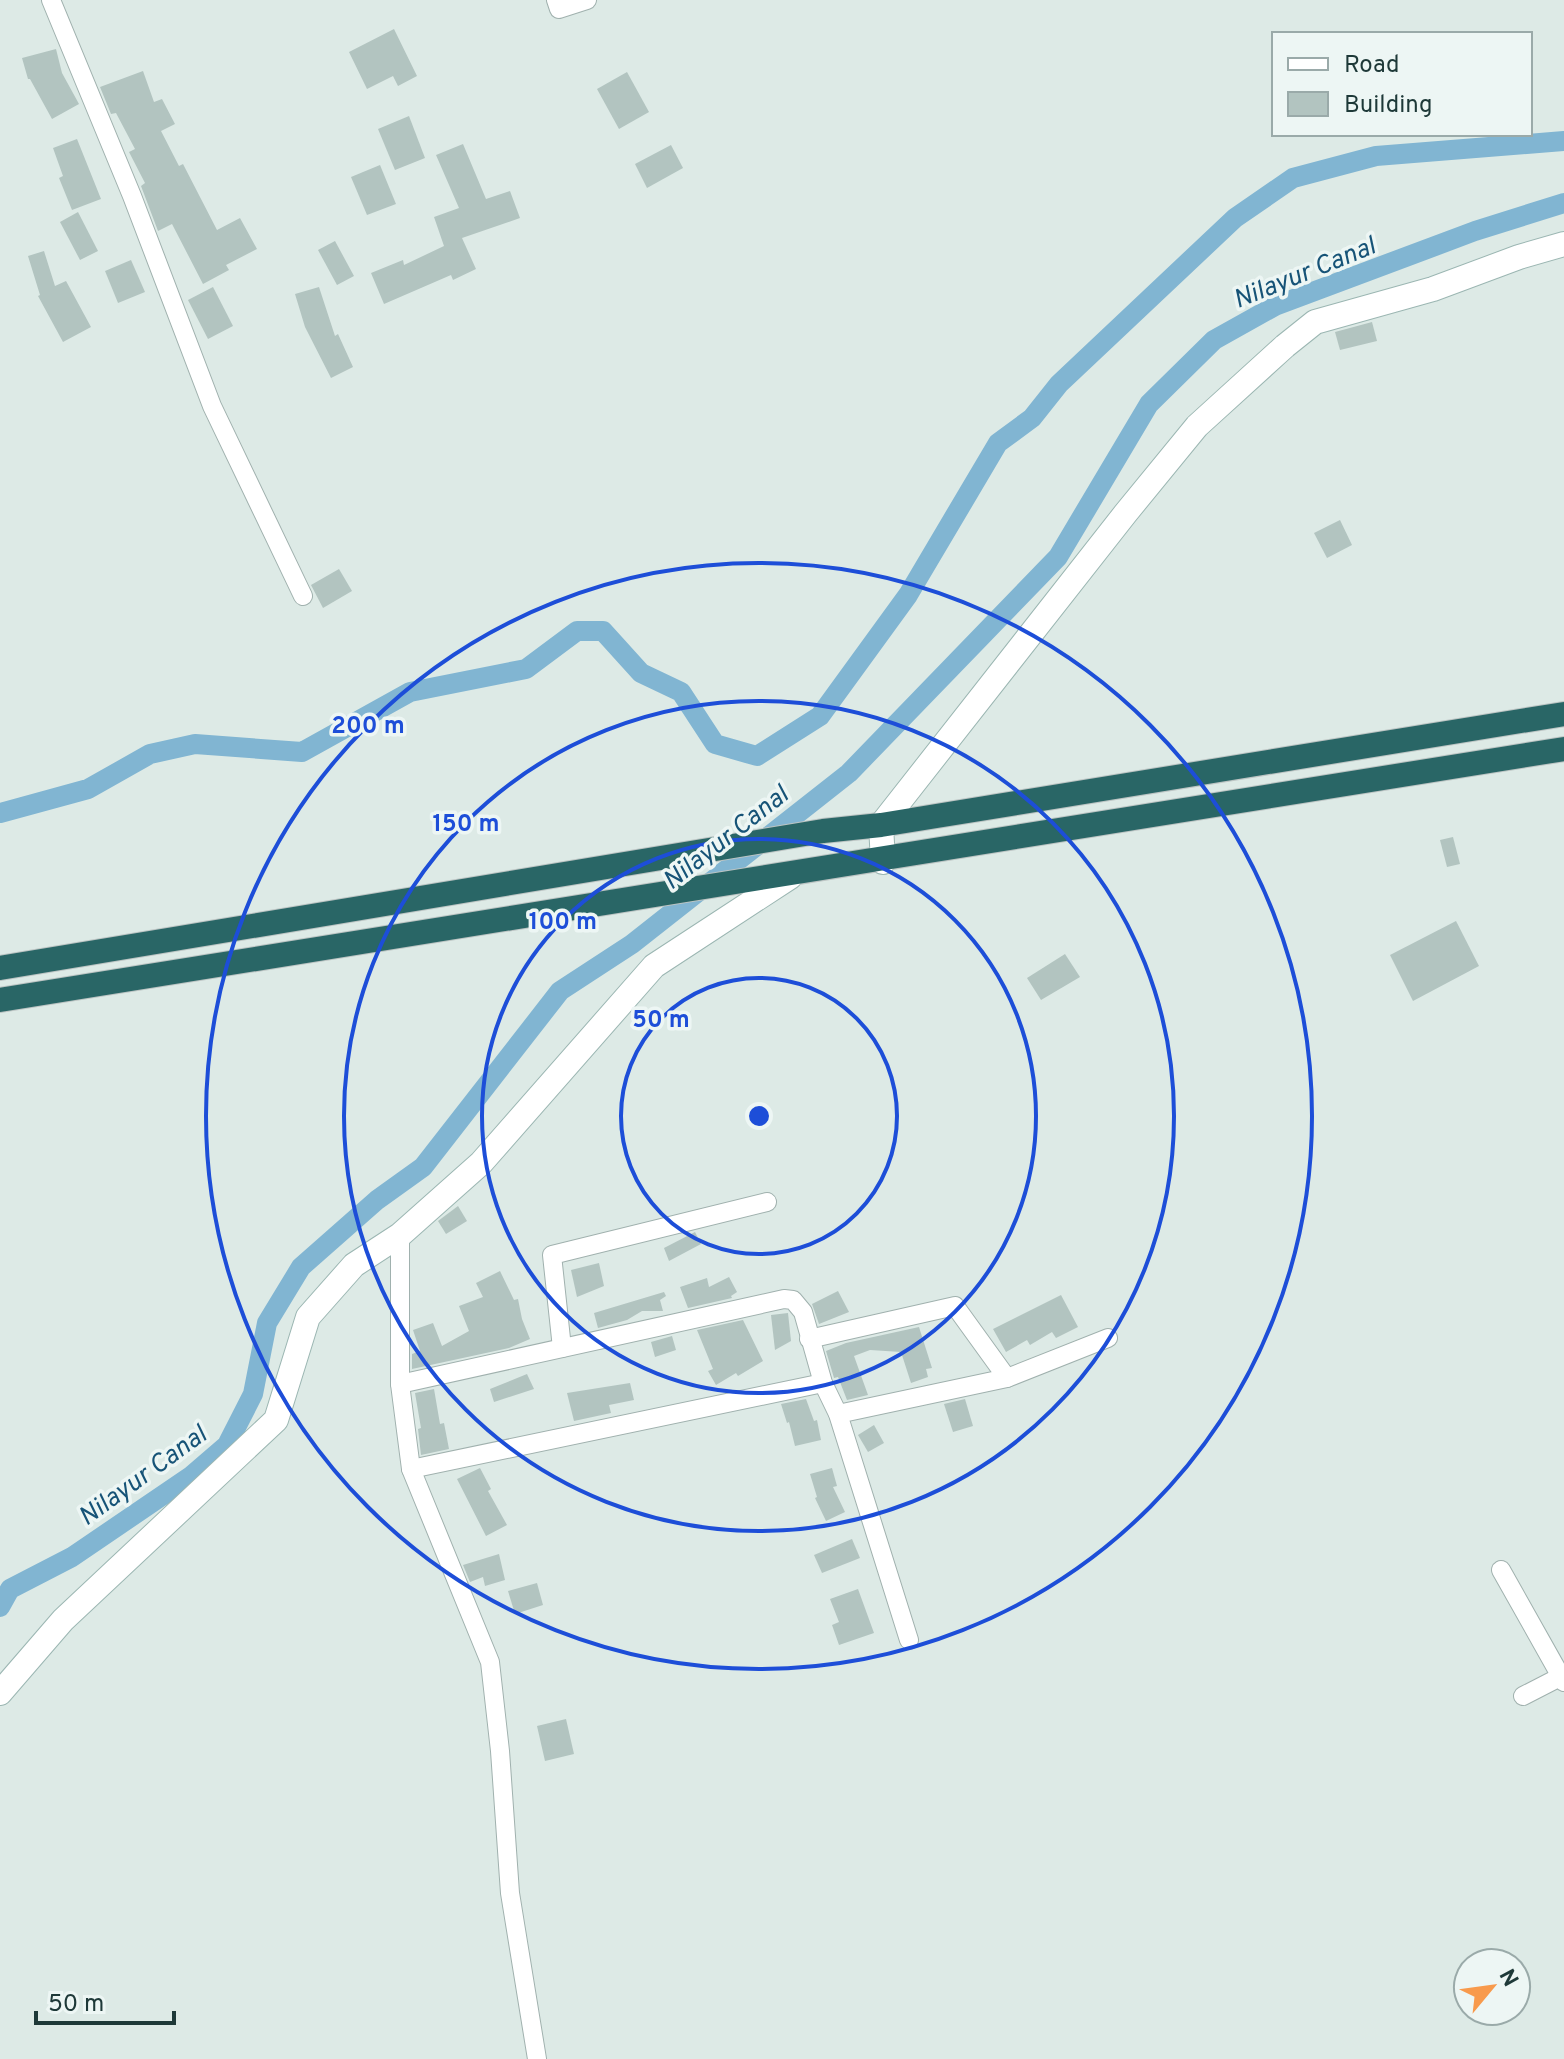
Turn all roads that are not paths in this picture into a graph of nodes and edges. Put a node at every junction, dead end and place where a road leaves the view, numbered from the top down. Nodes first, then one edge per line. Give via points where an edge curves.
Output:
1 (51, 0) edge
2 (556, 0) edge
3 (587, 0) edge
4 (1564, 244) edge
5 (303, 596) dead end
6 (1564, 714) edge
7 (1564, 749) edge
8 (881, 825) junction
9 (883, 862) junction
10 (790, 877) junction
11 (0, 968) edge
12 (0, 1000) edge
13 (767, 1202) dead end
14 (400, 1235) junction
15 (1108, 1338) dead end
16 (809, 1339) junction
17 (562, 1348) junction
18 (1007, 1378) junction
19 (823, 1383) junction
20 (400, 1384) junction
21 (838, 1414) junction
22 (411, 1469) junction
23 (1501, 1570) dead end
24 (909, 1640) dead end
25 (1563, 1678) edge
26 (0, 1693) edge
27 (1523, 1696) dead end
28 (537, 2059) edge

1 - 5 street via 212,406
2 - 3 street via 559,9
4 - 8 street via 1315,322 1285,346 1197,426
6 - 8 highway
7 - 9 highway
8 - 9 street
8 - 11 highway
9 - 10 highway
10 - 12 highway
10 - 14 street via 654,966 481,1163
13 - 17 street via 552,1255
14 - 20 street
14 - 26 street via 354,1265 308,1317 276,1420 63,1620
15 - 18 street
16 - 17 street via 799,1306 784,1299
16 - 18 street via 955,1306
16 - 19 street
17 - 20 street
18 - 21 street
19 - 21 street
19 - 22 street
20 - 22 street
21 - 24 street
22 - 28 street via 490,1662 510,1893
23 - 25 street
25 - 27 street

